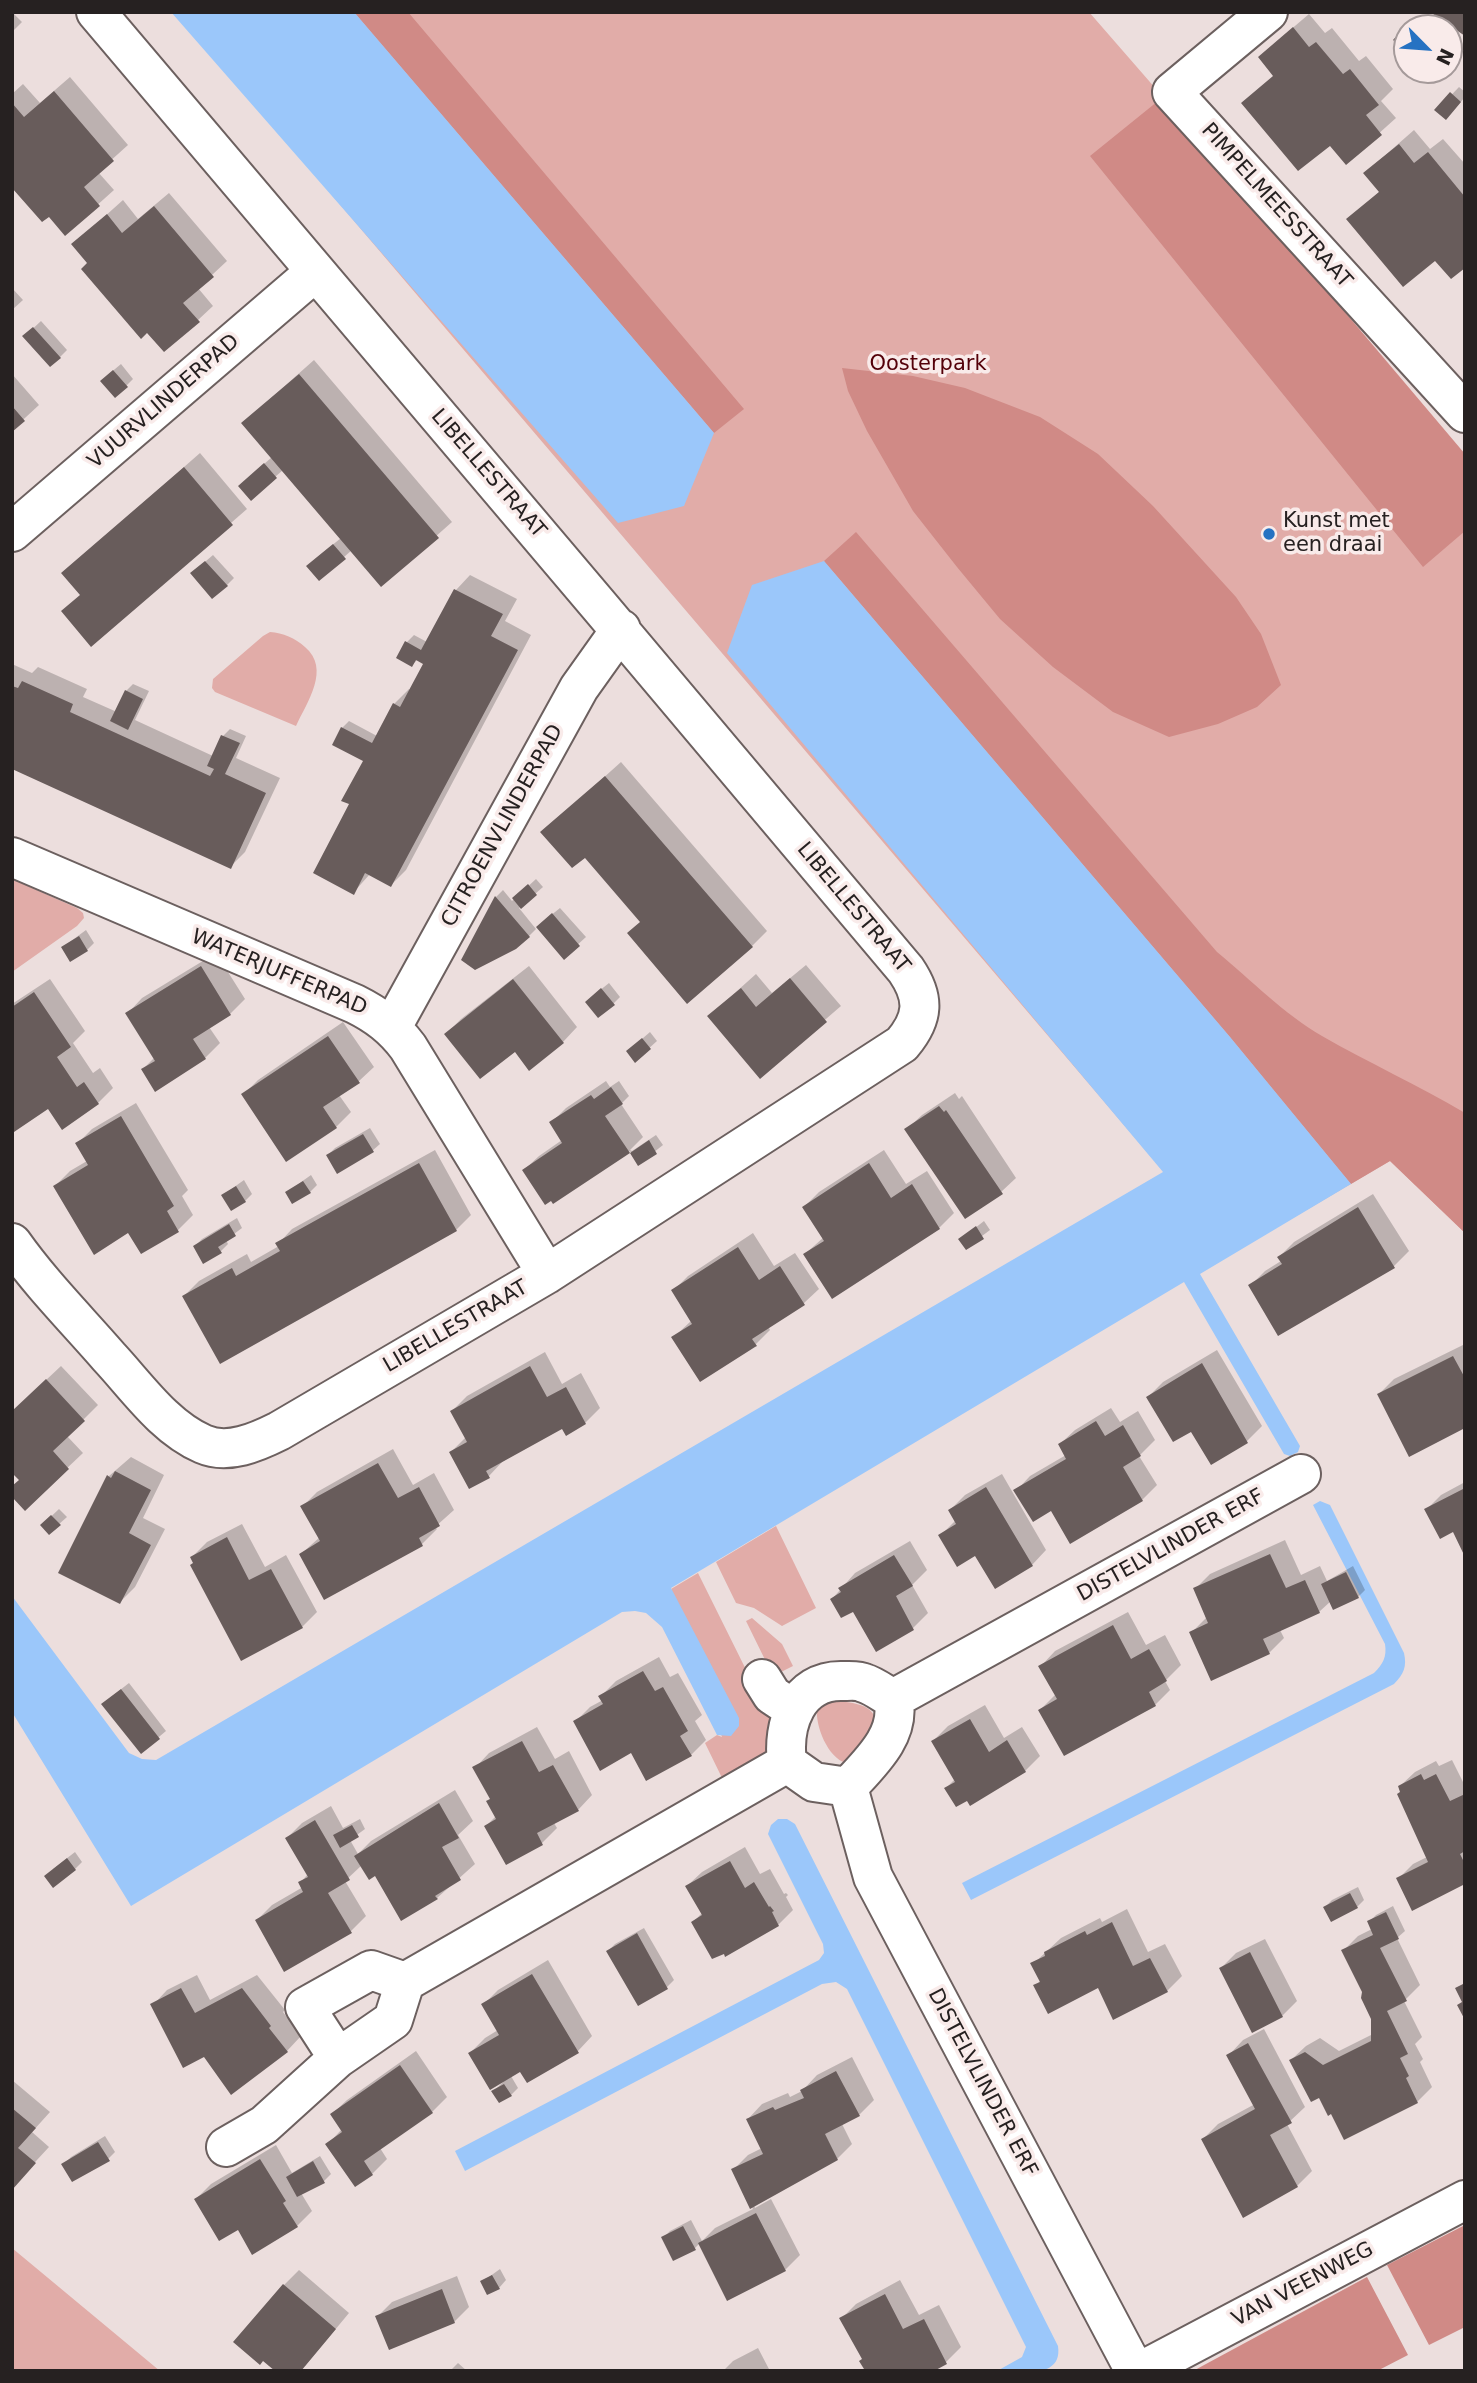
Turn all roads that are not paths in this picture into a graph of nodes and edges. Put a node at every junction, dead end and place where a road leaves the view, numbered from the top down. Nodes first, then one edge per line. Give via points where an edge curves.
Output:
1 (96, 12) edge
2 (1268, 12) edge
3 (315, 272) junction
4 (1465, 413) edge
5 (12, 532) edge
6 (621, 629) junction
7 (12, 857) edge
8 (392, 1027) junction
9 (12, 1243) edge
10 (547, 1274) junction
11 (1301, 1474) dead end
12 (762, 1679) dead end
13 (893, 1699) junction
14 (793, 1709) junction
15 (788, 1763) junction
16 (848, 1787) junction
17 (405, 1982) junction
18 (338, 2058) junction
19 (226, 2147) dead end
20 (1465, 2200) edge
21 (1135, 2371) edge
22 (1141, 2371) edge

1 - 3 street, LIBELLESTRAAT
2 - 4 street, PIMPELMEESSTRAAT via 1172,92
3 - 5 street, VUURVLINDERPAD
3 - 6 street, LIBELLESTRAAT
6 - 8 street, CITROENVLINDERPAD via 579,688
6 - 10 street, LIBELLESTRAAT via 906,970 920,999 919,1016 902,1044
7 - 8 street, WATERJUFFERPAD via 355,1004
8 - 10 street, WATERJUFFERPAD
9 - 10 street, LIBELLESTRAAT via 41,1282 180,1431 205,1445 232,1448 279,1431
11 - 13 street, DISTELVLINDER ERF
12 - 14 street via 772,1695
13 - 14 street via 862,1681 831,1681 813,1687
13 - 16 street via 897,1713 892,1728 875,1758
14 - 15 street via 785,1740
15 - 16 street via 814,1782
15 - 17 street
16 - 21 street, DISTELVLINDER ERF via 873,1877
17 - 18 street via 393,2020
17 - 18 street via 371,1970 305,2007
18 - 19 street via 264,2125
20 - 22 street, VAN VEENWEG

